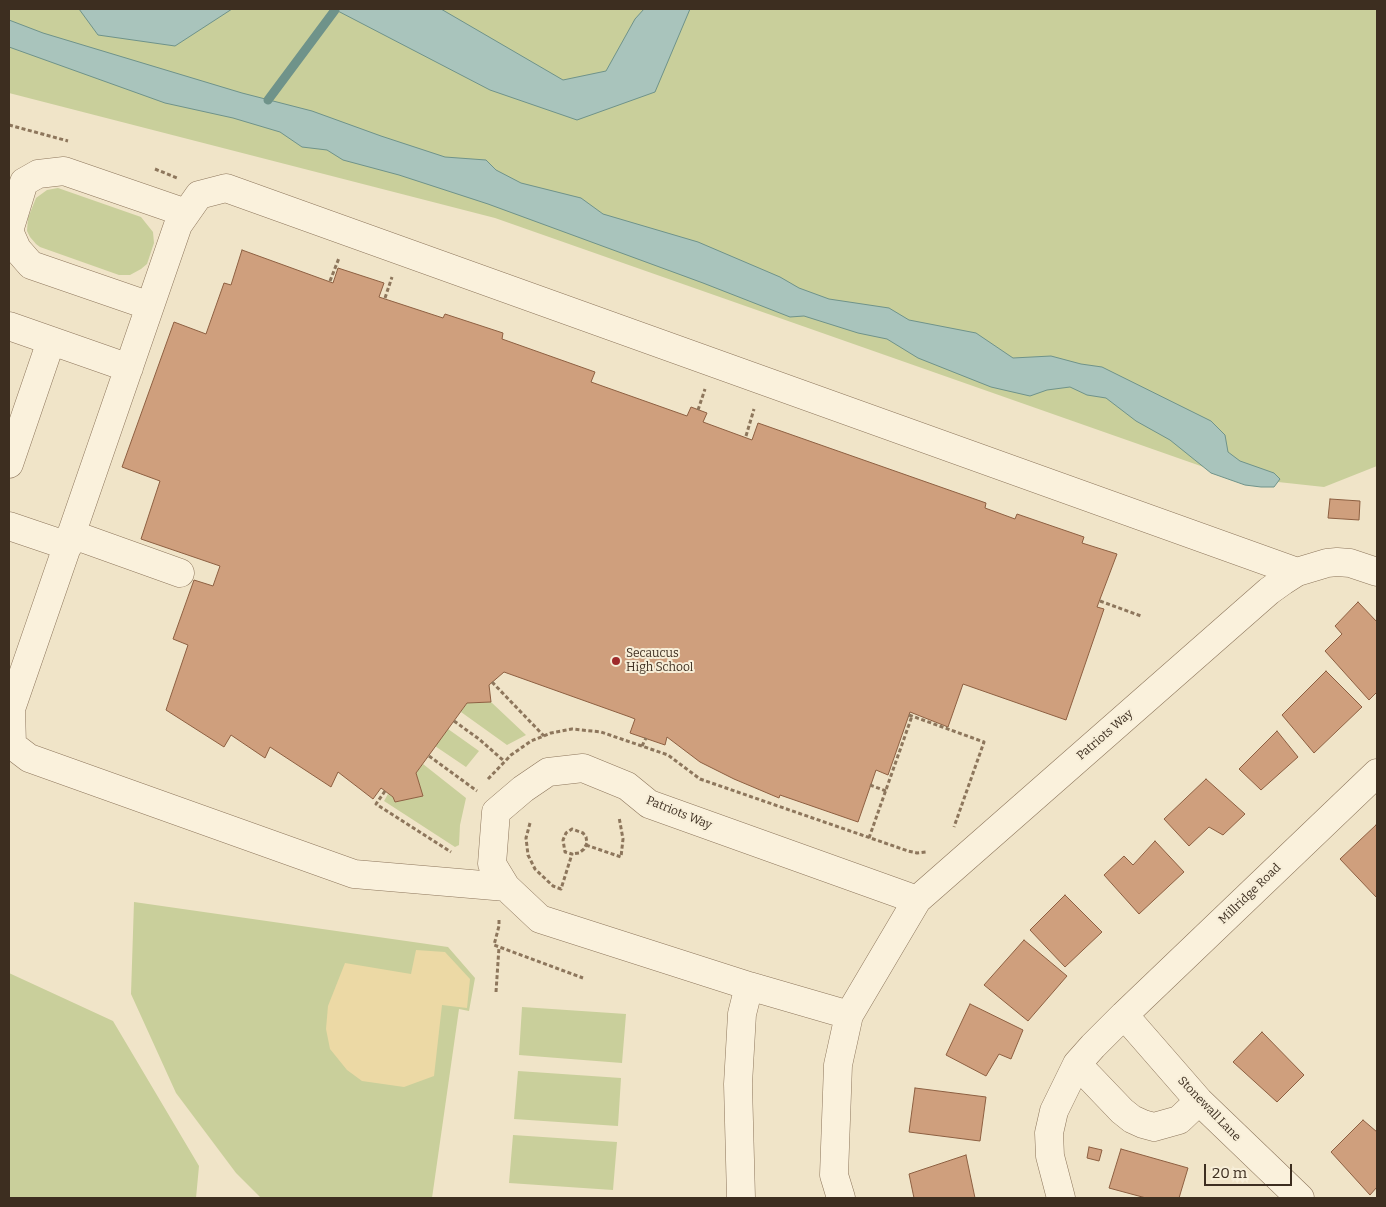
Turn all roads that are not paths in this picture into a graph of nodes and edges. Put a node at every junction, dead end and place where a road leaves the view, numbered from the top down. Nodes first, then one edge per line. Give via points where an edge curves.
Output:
1 (186, 214) junction
2 (150, 306) junction
3 (9, 326) edge
4 (51, 341) junction
5 (129, 368) junction
6 (9, 464) edge
7 (9, 526) edge
8 (70, 540) junction
9 (1297, 572) junction
10 (1377, 572) edge
11 (180, 573) dead end
12 (1377, 772) edge
13 (506, 887) junction
14 (917, 900) junction
15 (749, 986) junction
16 (849, 1015) junction
17 (1124, 1015) junction
18 (1077, 1064) junction
19 (1199, 1101) junction
20 (741, 1198) edge
21 (841, 1198) edge
22 (1061, 1198) edge
23 (1300, 1198) edge

1 - 2 street via 178,225
1 - 2 street via 64,171 38,174 24,182 9,231 17,249 31,265
1 - 9 street via 198,195 226,188
2 - 5 street
3 - 4 street
4 - 5 street
4 - 6 street
5 - 8 street
7 - 8 street
8 - 11 street
8 - 13 street via 11,709 12,745 29,758 354,874
9 - 10 street, Patriots Way via 1337,562
9 - 14 street, Patriots Way via 1269,591
12 - 17 street, Millridge Road
13 - 14 street, Patriots Way via 492,864 496,812 548,772 583,768 627,786 649,804
13 - 15 street, Patriots Way via 540,919
14 - 16 street, Patriots Way
15 - 16 street, Patriots Way
15 - 20 street via 742,1014 738,1084
16 - 21 street, Patriots Way via 838,1065 834,1175
17 - 18 street, Millridge Road
17 - 19 street, Stonewall Lane
18 - 19 street via 1122,1111 1143,1124 1154,1127 1179,1120
18 - 22 street, Millridge Road via 1054,1111 1049,1133 1050,1156
19 - 23 street, Stonewall Lane

